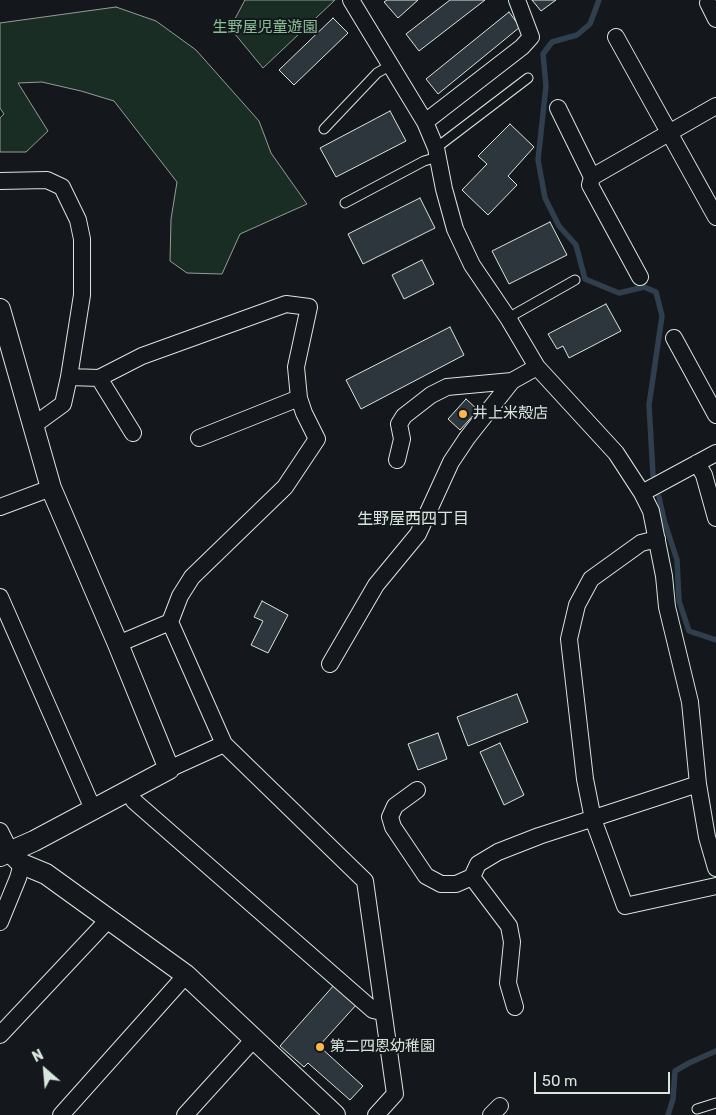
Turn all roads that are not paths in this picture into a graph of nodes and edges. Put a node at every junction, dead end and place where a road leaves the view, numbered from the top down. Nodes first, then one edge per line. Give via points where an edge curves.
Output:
1 (351, 0) edge
2 (517, 0) edge
3 (708, 3) dead end
4 (716, 19) edge
5 (616, 38) dead end
6 (391, 65) junction
7 (528, 78) dead end
8 (716, 106) edge
9 (558, 108) dead end
10 (425, 122) junction
11 (324, 129) dead end
12 (669, 132) junction
13 (437, 152) junction
14 (592, 176) junction
15 (0, 181) edge
16 (345, 203) dead end
17 (716, 217) edge
18 (640, 276) dead end
19 (575, 280) dead end
20 (0, 309) edge
21 (508, 318) junction
22 (674, 338) dead end
23 (537, 367) junction
24 (69, 377) junction
25 (99, 378) junction
26 (512, 380) junction
27 (299, 398) junction
28 (716, 414) edge
29 (32, 423) junction
30 (132, 433) dead end
31 (199, 438) dead end
32 (716, 453) edge
33 (397, 460) dead end
34 (697, 463) junction
35 (51, 488) junction
36 (642, 493) junction
37 (0, 507) edge
38 (716, 518) edge
39 (657, 539) junction
40 (0, 597) edge
41 (170, 622) junction
42 (118, 644) junction
43 (330, 664) dead end
44 (224, 744) junction
45 (169, 769) junction
46 (698, 784) junction
47 (128, 790) junction
48 (417, 790) dead end
49 (93, 809) junction
50 (593, 819) junction
51 (0, 831) edge
52 (11, 858) edge
53 (716, 868) edge
54 (472, 877) junction
55 (716, 886) edge
56 (108, 920) junction
57 (0, 922) edge
58 (186, 975) junction
59 (515, 1007) dead end
60 (382, 1012) junction
61 (0, 1035) edge
62 (253, 1040) junction
63 (716, 1103) edge
64 (696, 1109) dead end
65 (61, 1115) edge
66 (185, 1115) edge
67 (335, 1115) edge
68 (376, 1115) edge

1 - 6 street
2 - 10 street via 531,37
3 - 4 street
5 - 12 street
6 - 10 street
6 - 11 lane via 377,73
7 - 13 lane
8 - 12 street
9 - 14 street
10 - 13 street
12 - 14 street
12 - 17 street
13 - 16 lane
13 - 21 street via 455,229 472,264
14 - 18 street via 590,185
15 - 24 street via 47,180 62,187 78,220 82,239 82,295
19 - 21 lane
20 - 29 street
21 - 23 street
22 - 28 street
23 - 26 street
23 - 36 street via 616,453
24 - 25 street
24 - 29 street via 63,404
25 - 27 street via 142,356 286,304 309,307 296,367
25 - 30 street
26 - 33 street via 447,387 431,395 404,416 399,424 402,438
26 - 43 street via 451,462 418,534 376,585
27 - 31 street
27 - 41 street via 317,439 285,487 192,577
29 - 35 street
32 - 34 street
34 - 36 street
34 - 38 street via 704,475
35 - 37 street
35 - 42 street
36 - 39 street via 651,512
39 - 46 street via 666,607 690,702
39 - 50 street via 641,544 591,579 577,605 569,639 585,779
40 - 49 street
41 - 42 street
41 - 44 street
42 - 45 street
44 - 45 street
44 - 60 street via 365,881
45 - 47 street
46 - 50 street
46 - 53 street
47 - 49 street
47 - 60 street via 134,801 373,1010
48 - 54 street via 395,806 390,817 393,827 426,876 441,884 456,884
49 - 52 street
50 - 54 street via 498,852 478,864
50 - 55 street via 625,906
51 - 52 street
52 - 56 street via 46,874
52 - 57 street via 18,878
54 - 59 street via 509,926 512,942 508,984
56 - 58 street
56 - 61 street
58 - 62 street
58 - 65 street
60 - 68 street via 395,1094
62 - 66 street
62 - 67 street
63 - 64 lane

